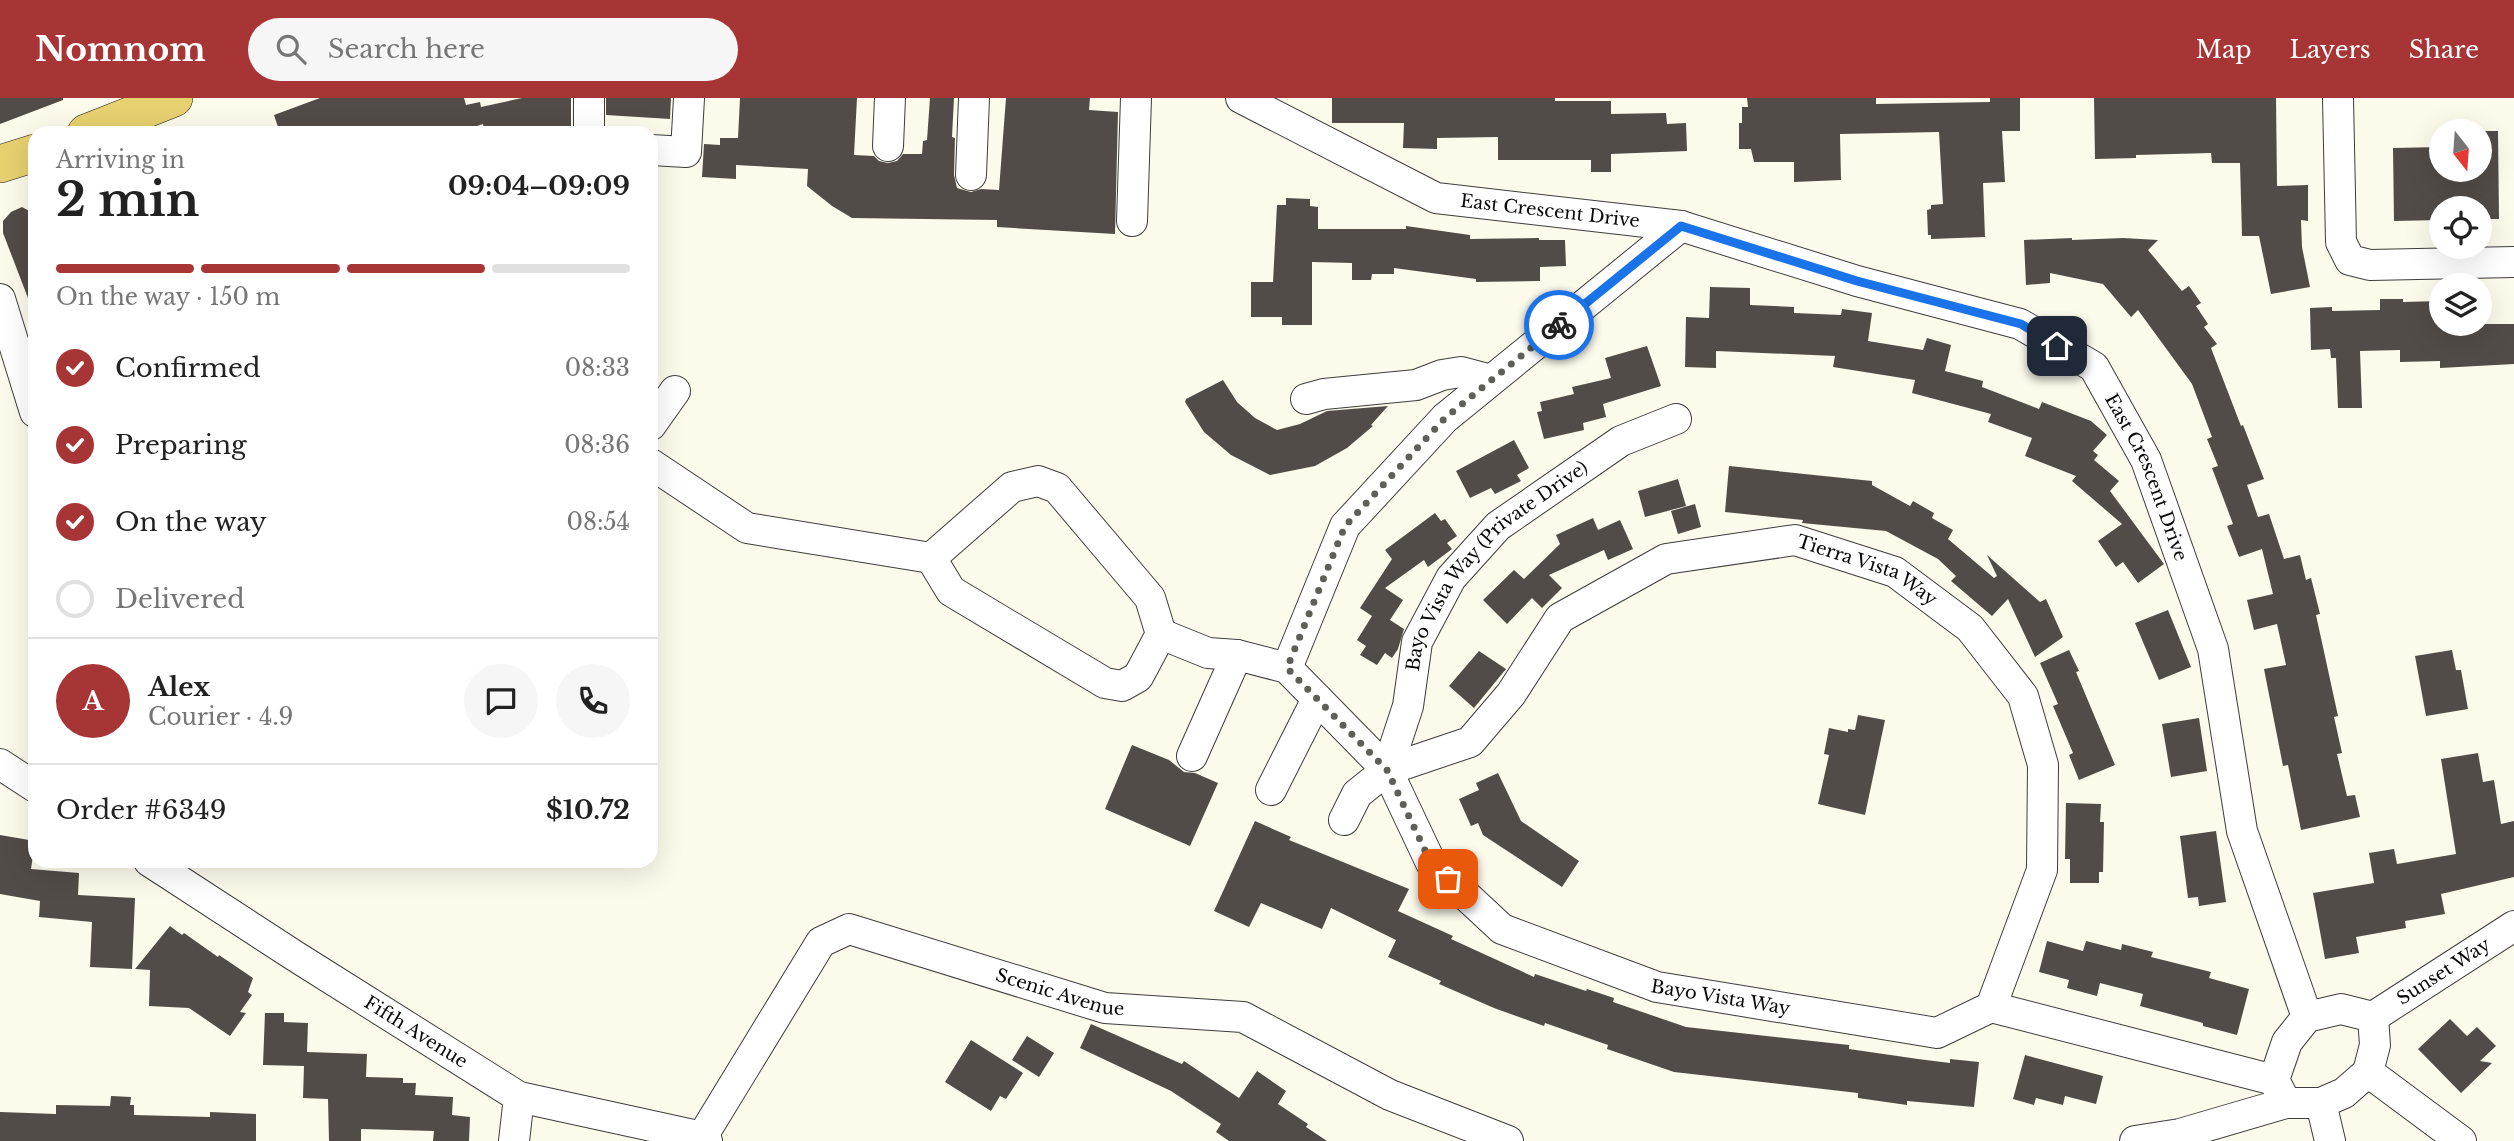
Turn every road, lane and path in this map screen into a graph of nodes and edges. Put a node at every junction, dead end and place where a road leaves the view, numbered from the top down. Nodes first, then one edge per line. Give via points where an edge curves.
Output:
1 (174, 98) edge
2 (590, 98) edge
3 (689, 98) edge
4 (890, 98) edge
5 (974, 98) edge
6 (1136, 98) edge
7 (1241, 98) edge
8 (2338, 98) edge
9 (104, 126) edge
10 (589, 126) edge
11 (888, 146) dead end
12 (658, 150) edge
13 (28, 155) edge
14 (0, 164) edge
15 (971, 175) dead end
16 (1132, 221) dead end
17 (1681, 226) junction
18 (2514, 262) edge
19 (0, 299) edge
20 (1491, 380) junction
21 (28, 389) edge
22 (675, 391) dead end
23 (1306, 399) dead end
24 (658, 415) edge
25 (1676, 419) dead end
26 (658, 469) edge
27 (931, 558) junction
28 (1161, 634) junction
29 (1222, 654) junction
30 (1287, 668) junction
31 (1317, 699) junction
32 (1192, 756) dead end
33 (0, 764) edge
34 (1387, 770) junction
35 (28, 782) edge
36 (1271, 790) dead end
37 (1344, 820) dead end
38 (160, 868) edge
39 (2514, 926) edge
40 (1991, 1007) junction
41 (2307, 1017) junction
42 (2373, 1017) junction
43 (2368, 1072) junction
44 (2280, 1091) junction
45 (519, 1097) junction
46 (2321, 1103) junction
47 (705, 1139) edge
48 (514, 1141) edge
49 (1508, 1141) edge
50 (2135, 1141) edge
51 (2330, 1141) edge
52 (2461, 1141) edge

1 - 9 main road
2 - 10 street
3 - 12 street via 686,152
4 - 11 street
5 - 15 street
6 - 16 street
7 - 17 street, East Crescent Drive via 1436,198
8 - 18 street via 2341,242 2350,260 2370,265
13 - 14 main road
17 - 20 street
17 - 41 street, East Crescent Drive via 1857,281 2021,324 2094,368 2146,460 2213,649 2242,831
19 - 21 street
20 - 23 street via 1461,372 1416,385
20 - 30 street via 1445,418 1345,526
22 - 24 street
25 - 34 street, Bayo Vista Way (Private Drive) via 1621,441 1498,526 1451,578 1418,642 1408,706
26 - 27 street via 747,528
27 - 28 street via 951,591 1105,683 1122,686 1138,677
27 - 28 street via 1012,487 1038,481 1057,488 1150,598
28 - 29 street
29 - 30 street
29 - 32 street
30 - 31 street, Bayo Vista Way
31 - 34 street, Bayo Vista Way
31 - 36 street
33 - 35 street
34 - 37 street via 1357,794
34 - 40 street, Bayo Vista Way via 1431,863 1502,929 1657,987 1937,1033
34 - 40 street, Tierra Vista Way via 1470,742 1511,694 1559,618 1666,559 1795,540 1895,572 1970,628 2023,696 2043,765 2042,870
38 - 45 street, Fifth Avenue
39 - 42 street, Sunset Way
40 - 44 street
41 - 42 street via 2341,1009
41 - 44 street via 2287,1042
42 - 43 street via 2375,1045
43 - 46 street via 2344,1093
43 - 52 street
44 - 46 street
44 - 50 street via 2180,1134
45 - 47 street, Fifth Avenue
45 - 48 street
46 - 51 street
47 - 49 street, Scenic Avenue via 821,942 849,929 1105,1008 1243,1017 1390,1095

